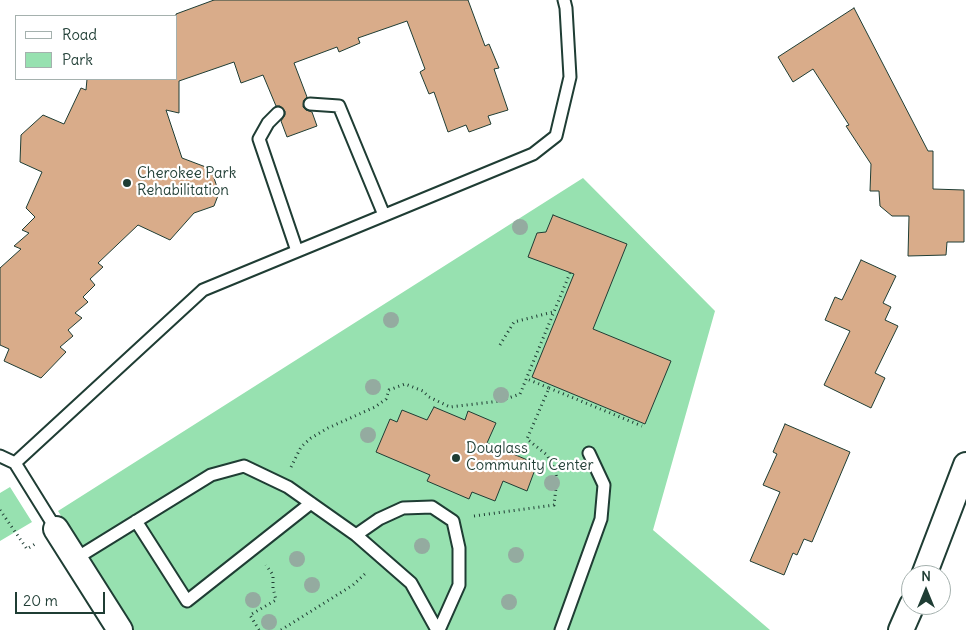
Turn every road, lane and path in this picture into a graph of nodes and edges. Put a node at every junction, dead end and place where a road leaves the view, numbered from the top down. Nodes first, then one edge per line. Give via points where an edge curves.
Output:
1 (564, 0) edge
2 (310, 104) dead end
3 (278, 113) dead end
4 (384, 215) junction
5 (297, 251) junction
6 (570, 272) dead end
7 (554, 312) junction
8 (500, 345) dead end
9 (527, 380) junction
10 (549, 388) junction
11 (642, 426) dead end
12 (589, 453) dead end
13 (0, 456) edge
14 (15, 463) junction
15 (966, 465) edge
16 (282, 484) junction
17 (311, 503) junction
18 (0, 510) edge
19 (468, 516) dead end
20 (136, 521) junction
21 (56, 529) junction
22 (356, 535) junction
23 (382, 558) junction
24 (75, 559) junction
25 (928, 565) edge
26 (273, 575) dead end
27 (908, 615) edge
28 (120, 630) edge
29 (259, 630) edge
30 (281, 630) edge
31 (438, 630) edge
32 (562, 630) edge
33 (901, 630) edge

1 - 4 lane via 570,77 556,136 533,154
2 - 4 lane via 340,106
3 - 5 lane via 259,139
4 - 5 lane
5 - 14 lane via 203,290
6 - 7 path
7 - 8 path via 514,322
7 - 9 path
9 - 10 path
9 - 16 path via 520,394 500,402 450,407 405,384 389,390 386,399 374,407 311,438 301,447
10 - 11 path
10 - 19 path via 528,439 547,455 555,470 554,505
12 - 32 lane via 604,485 601,519
13 - 14 lane
14 - 21 lane
15 - 25 street
16 - 17 lane
16 - 20 lane via 244,466 211,475
17 - 20 lane via 187,601
17 - 22 lane
18 - 21 path via 27,549
20 - 24 lane
21 - 24 street
22 - 23 lane
22 - 31 lane via 403,508 432,507 453,521 459,548 459,585
23 - 30 path via 353,585
23 - 31 lane via 411,583
24 - 28 street
26 - 29 path via 276,600 250,615
27 - 33 street

